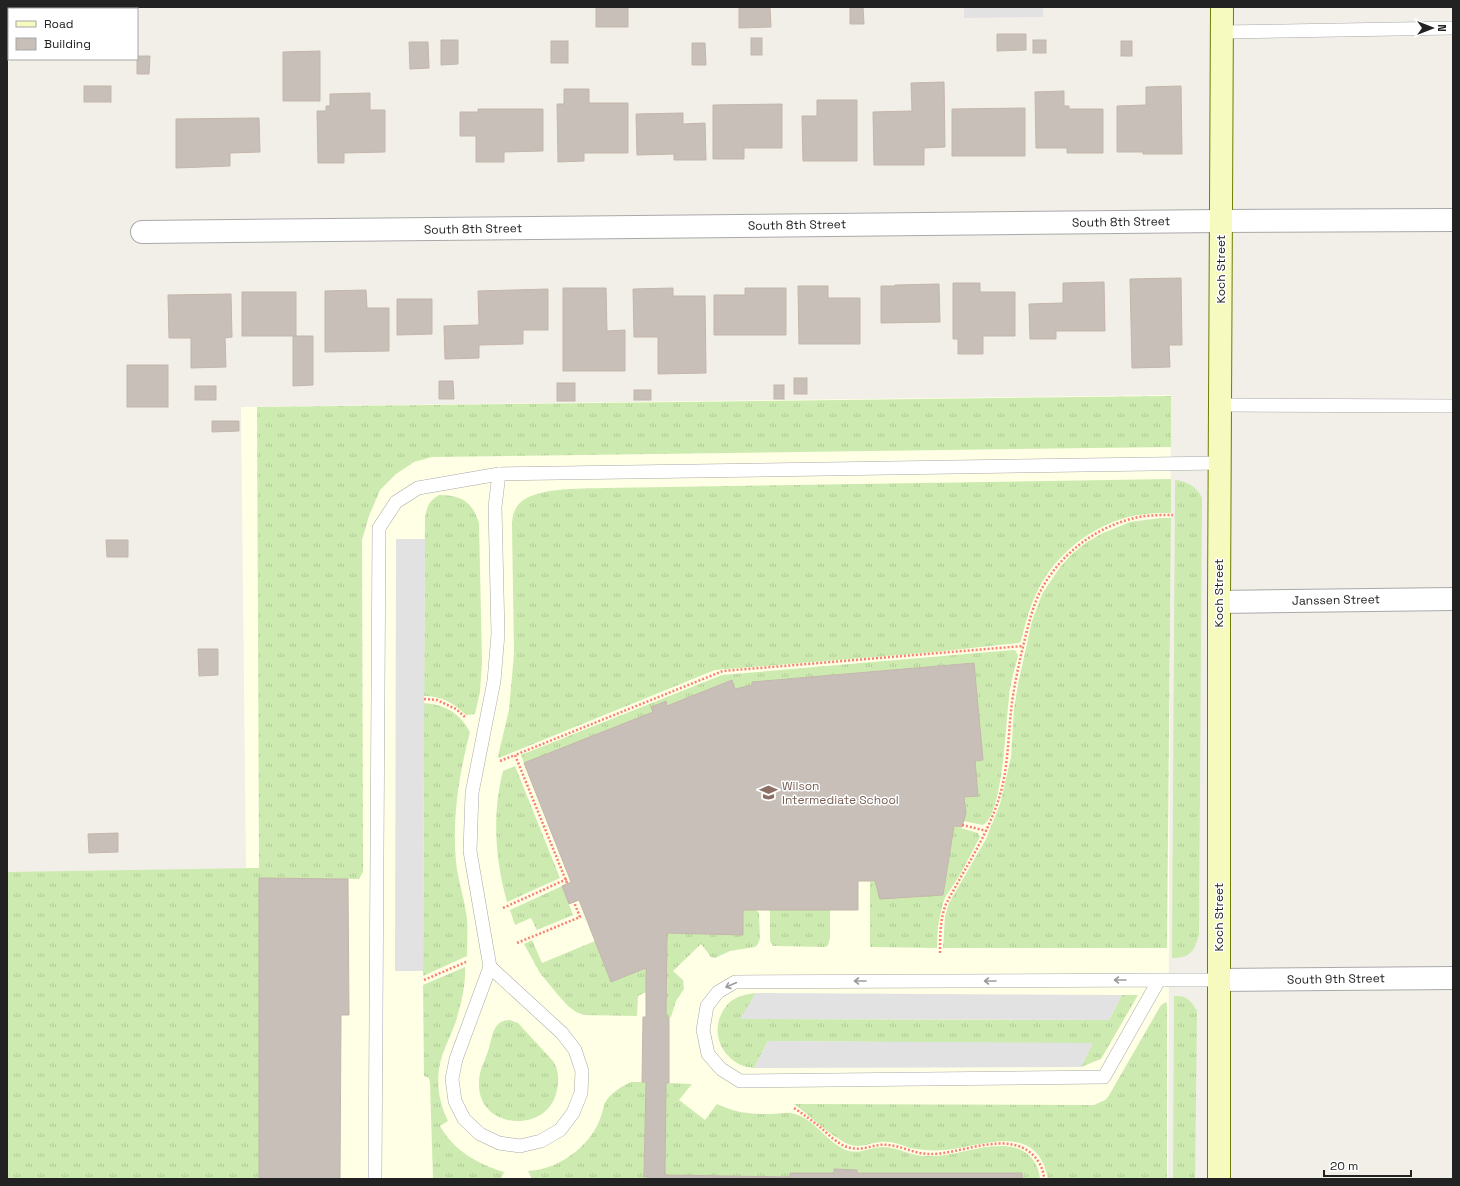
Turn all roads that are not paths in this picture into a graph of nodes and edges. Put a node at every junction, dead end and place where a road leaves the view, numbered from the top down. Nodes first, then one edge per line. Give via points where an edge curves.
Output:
1 (1222, 7) edge
2 (1453, 28) edge
3 (1222, 32) junction
4 (1221, 220) junction
5 (1453, 220) edge
6 (142, 232) dead end
7 (1220, 405) junction
8 (1453, 406) edge
9 (1220, 463) junction
10 (498, 474) junction
11 (1453, 599) edge
12 (1219, 602) junction
13 (490, 967) junction
14 (1453, 978) edge
15 (1159, 980) junction
16 (1219, 980) junction
17 (375, 1179) edge
18 (1219, 1179) edge

1 - 3 street, Koch Street
2 - 3 lane
3 - 4 street, Koch Street
4 - 5 street, South 8th Street
4 - 6 street, South 8th Street
4 - 7 street, Koch Street
7 - 8 lane
7 - 9 street, Koch Street
9 - 10 lane
9 - 12 street, Koch Street
10 - 13 lane via 495,507 498,634 494,681 472,793 470,851
10 - 17 lane via 418,488 396,502 378,528
11 - 12 street, Janssen Street
12 - 16 street, Koch Street
13 - 13 lane via 456,1059 452,1080 455,1101 464,1119 480,1134 499,1143 520,1146 541,1141 560,1130 573,1113 581,1093 582,1071 575,1050 562,1033
14 - 16 street, South 9th Street
15 -> 15 lane via 735,982 718,992 707,1006 703,1030 708,1054 720,1069 740,1081 1104,1077
15 - 16 lane
16 - 18 street, Koch Street

